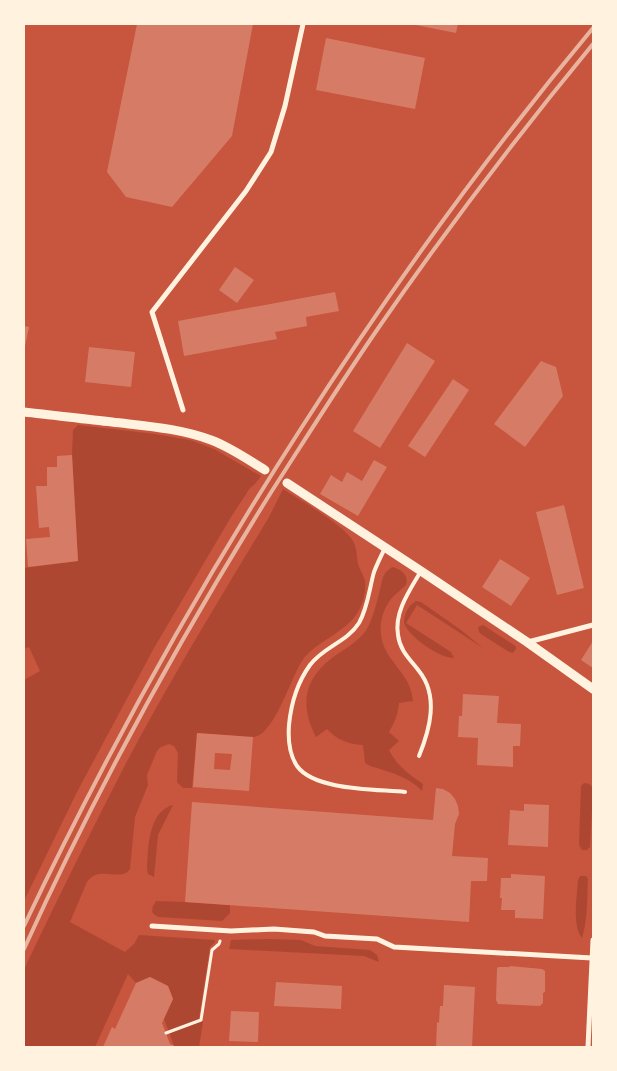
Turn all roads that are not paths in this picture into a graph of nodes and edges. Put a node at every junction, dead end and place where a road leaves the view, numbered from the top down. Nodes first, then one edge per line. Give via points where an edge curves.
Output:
1 (303, 24) edge
2 (183, 410) dead end
3 (24, 412) edge
4 (265, 470) dead end
5 (287, 483) dead end
6 (385, 548) junction
7 (421, 571) junction
8 (593, 625) edge
9 (527, 642) junction
10 (593, 689) edge
11 (419, 756) dead end
12 (405, 792) dead end
13 (152, 926) dead end
14 (593, 940) edge
15 (592, 958) edge
16 (588, 1047) edge

1 - 2 street via 271,152 246,191 152,312
3 - 4 street via 187,432 212,440
5 - 6 street
6 - 7 street
6 - 12 lane via 358,624 351,634 320,654 301,680 290,713 288,735 297,766 320,781 351,788
7 - 9 street
7 - 11 lane via 406,598 397,625 399,644 420,671 430,695 429,727
8 - 9 street
9 - 10 street
13 - 15 street via 231,931 274,929 376,939 394,947
14 - 15 street
15 - 16 street

